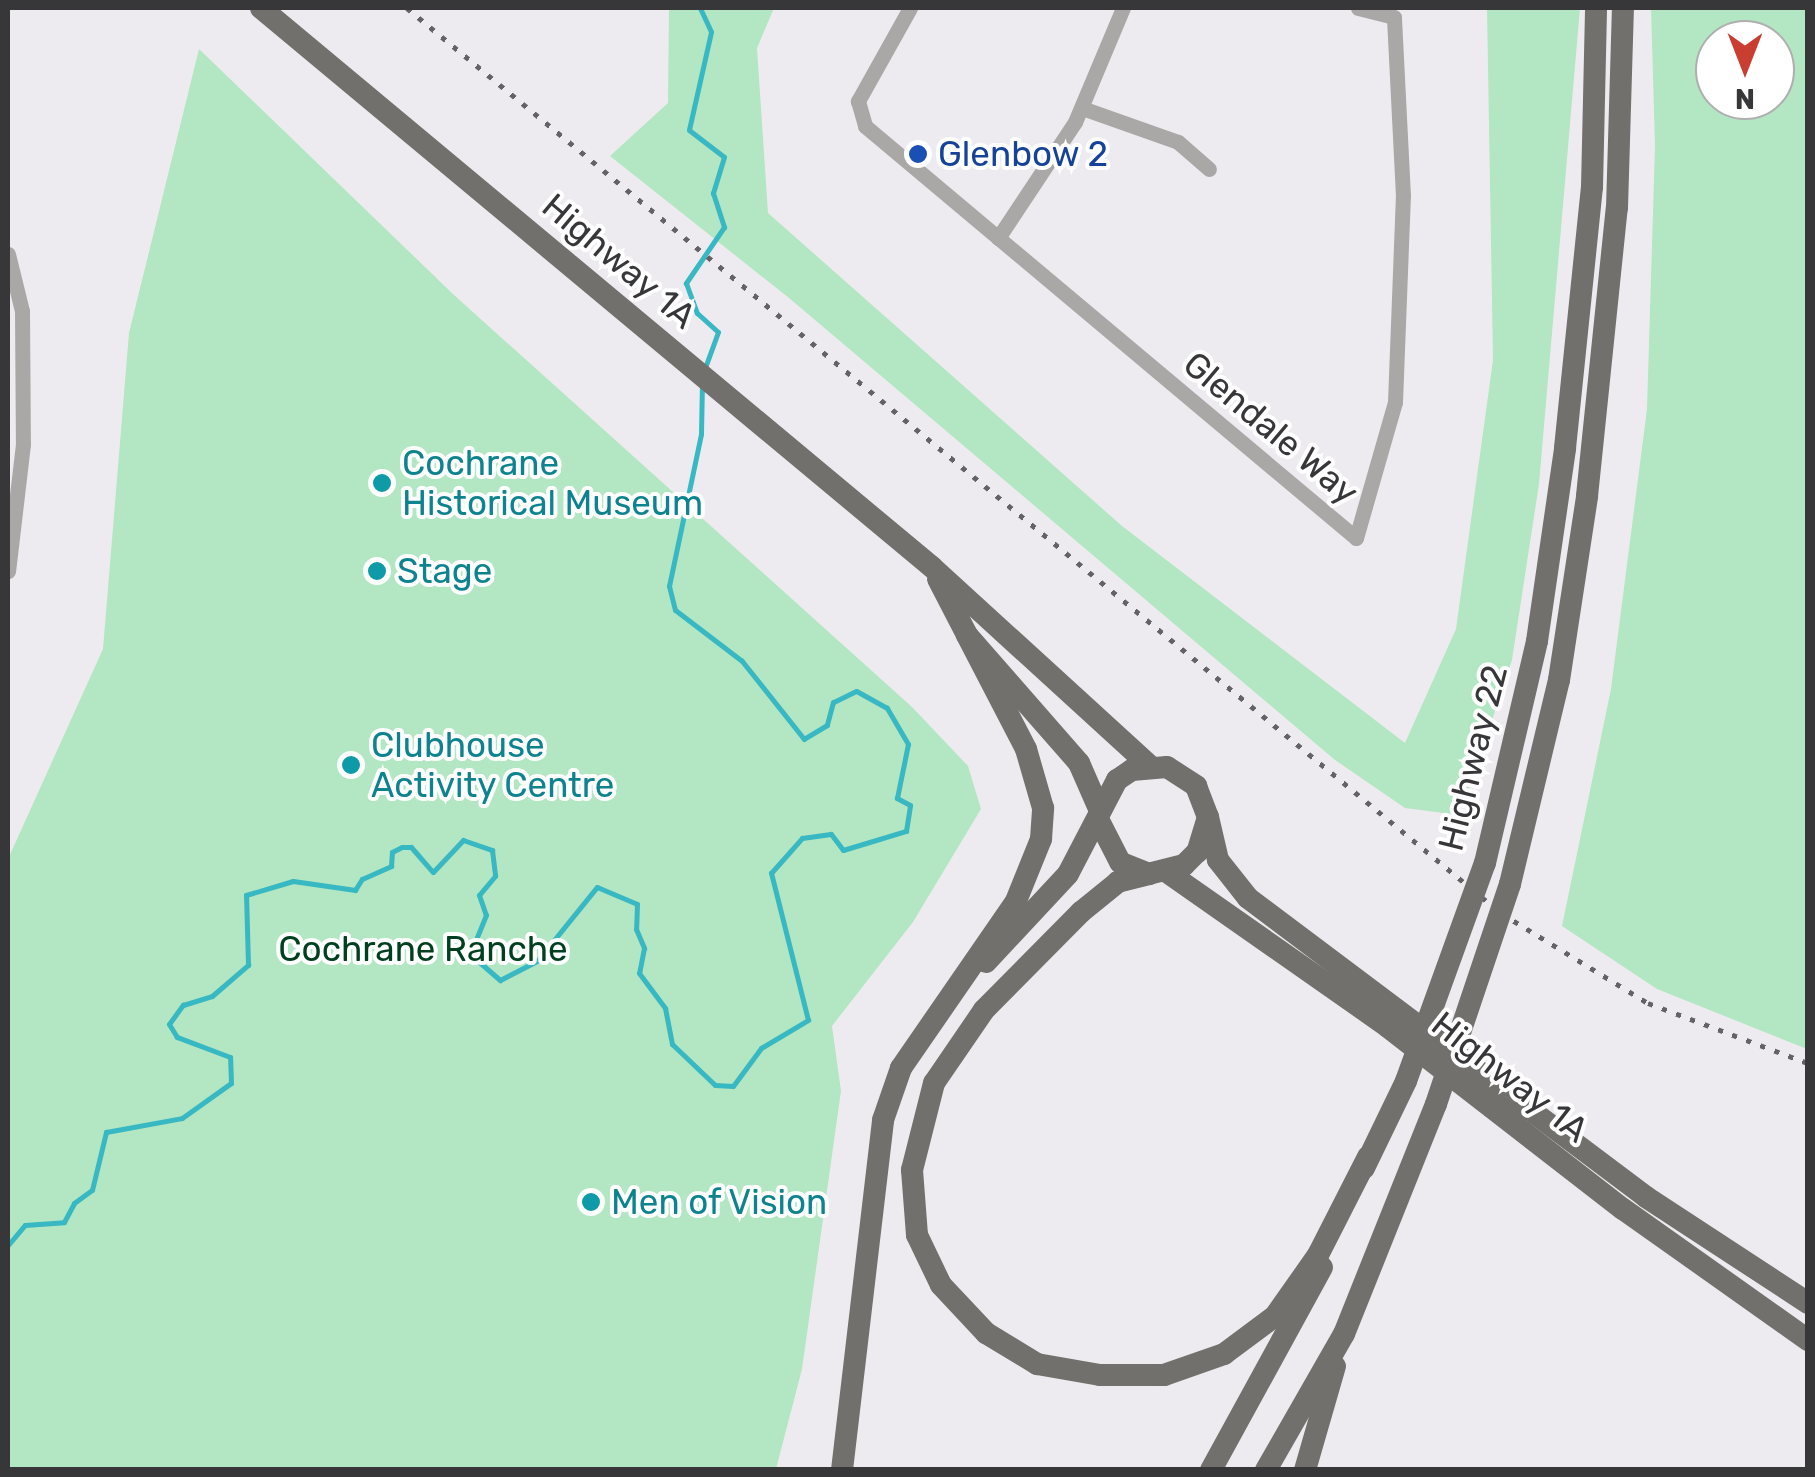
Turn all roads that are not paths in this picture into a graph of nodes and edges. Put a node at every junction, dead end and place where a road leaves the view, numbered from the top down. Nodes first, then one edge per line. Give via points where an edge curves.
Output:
1 (261, 8) edge
2 (910, 8) edge
3 (1123, 8) edge
4 (1358, 8) edge
5 (1596, 8) edge
6 (1623, 8) edge
7 (1393, 12) edge
8 (1082, 108) junction
9 (1209, 169) dead end
10 (998, 238) junction
11 (8, 254) edge
12 (15, 444) edge
13 (932, 567) junction
14 (8, 571) edge
15 (967, 636) junction
16 (1150, 766) junction
17 (1100, 816) junction
18 (1208, 817) junction
19 (1158, 873) junction
20 (938, 1010) junction
21 (1368, 1157) junction
22 (1808, 1303) edge
23 (1344, 1334) junction
24 (1808, 1340) edge
25 (842, 1470) edge
26 (1211, 1470) edge
27 (1266, 1470) edge
28 (1305, 1470) edge

1 - 13 main road, Highway 1A
2 - 10 street, Glendale Way via 858,101 859,118
3 - 8 street
4 - 7 street, Glendale Way
5 - 21 main road, Highway 22, bridge via 1592,186 1537,641 1485,863 1406,1080
6 - 23 main road, Highway 22, bridge via 1617,208 1587,496 1559,680 1510,884 1436,1104
7 - 10 street, Glendale Way via 1403,156 1397,380 1356,538
8 - 9 street via 1178,142
8 - 10 street
11 - 12 street via 22,311
12 - 14 street
13 - 15 main road, Highway 1A
13 - 16 main road, Highway 1A
15 - 17 main road, Highway 1A via 1064,742
15 - 20 main road via 1026,749 1042,808 1041,839 1016,901
16 - 17 main road via 1117,780
16 - 18 main road via 1167,767 1196,786
17 - 19 main road via 1120,862
17 - 20 main road via 1056,887
18 - 19 main road via 1198,852
18 - 22 main road, Highway 1A via 1218,860 1248,898 1646,1197
19 - 21 main road via 1118,882 1081,912 984,1010 934,1083 912,1170 916,1235 941,1285 986,1333 1037,1364 1100,1375 1164,1374 1224,1354 1275,1316 1318,1255
19 - 24 main road, Highway 1A via 1388,1027 1623,1210
20 - 25 main road via 901,1068 884,1120
21 - 26 main road, Highway 22 via 1303,1311
23 - 27 main road, Highway 22
23 - 28 main road

